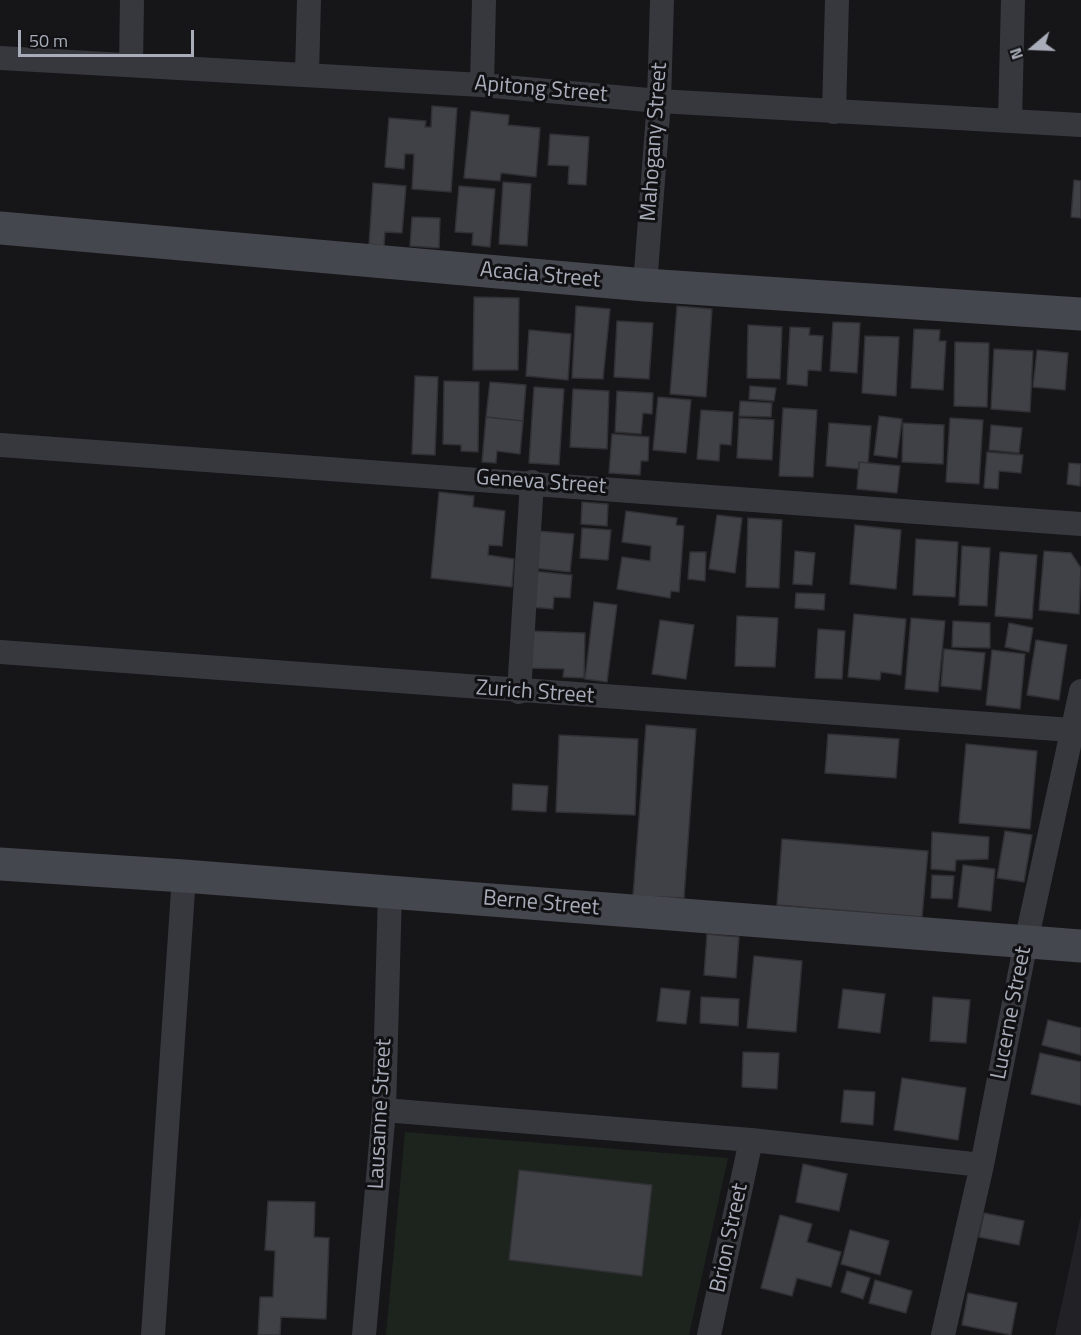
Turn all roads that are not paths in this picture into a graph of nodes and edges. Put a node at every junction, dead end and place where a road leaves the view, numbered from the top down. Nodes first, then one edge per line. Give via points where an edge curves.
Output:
1 (132, 0) edge
2 (309, 0) edge
3 (484, 0) edge
4 (662, 0) edge
5 (837, 0) edge
6 (1013, 0) edge
7 (0, 58) edge
8 (131, 64) junction
9 (307, 74) junction
10 (482, 84) junction
11 (659, 101) junction
12 (834, 112) junction
13 (1010, 120) junction
14 (1081, 125) edge
15 (0, 228) edge
16 (645, 285) junction
17 (1081, 314) edge
18 (0, 445) edge
19 (532, 482) junction
20 (1081, 524) edge
21 (0, 652) edge
22 (1081, 691) edge
23 (519, 692) junction
24 (1071, 730) junction
25 (0, 864) edge
26 (184, 876) junction
27 (390, 892) junction
28 (1026, 942) junction
29 (1081, 946) edge
30 (384, 1110) junction
31 (751, 1140) junction
32 (982, 1165) junction
33 (153, 1335) edge
34 (364, 1335) edge
35 (709, 1335) edge
36 (943, 1335) edge

1 - 8 street
2 - 9 street
3 - 10 street
4 - 11 street, Mahogany Street
5 - 12 street
6 - 13 street
7 - 8 street, Apitong Street
8 - 9 street, Apitong Street
9 - 10 street, Apitong Street
10 - 11 street, Apitong Street
11 - 12 street, Apitong Street
11 - 16 street, Mahogany Street
12 - 13 street, Apitong Street
13 - 14 street, Apitong Street
15 - 16 street, Acacia Street
16 - 17 street, Acacia Street
18 - 19 street, Geneva Street
19 - 20 street, Geneva Street
19 - 23 street
21 - 23 street, Zurich Street
22 - 24 street, Lucerne Street
23 - 24 street, Zurich Street
24 - 28 street, Lucerne Street
25 - 26 street, Berne Street
26 - 27 street, Berne Street
26 - 33 street
27 - 28 street, Berne Street
27 - 30 street, Lausanne Street
28 - 29 street, Berne Street
28 - 32 street, Lucerne Street
30 - 31 street
30 - 34 street, Lausanne Street
31 - 32 street
31 - 35 street, Brion Street
32 - 36 street, Lucerne Street

